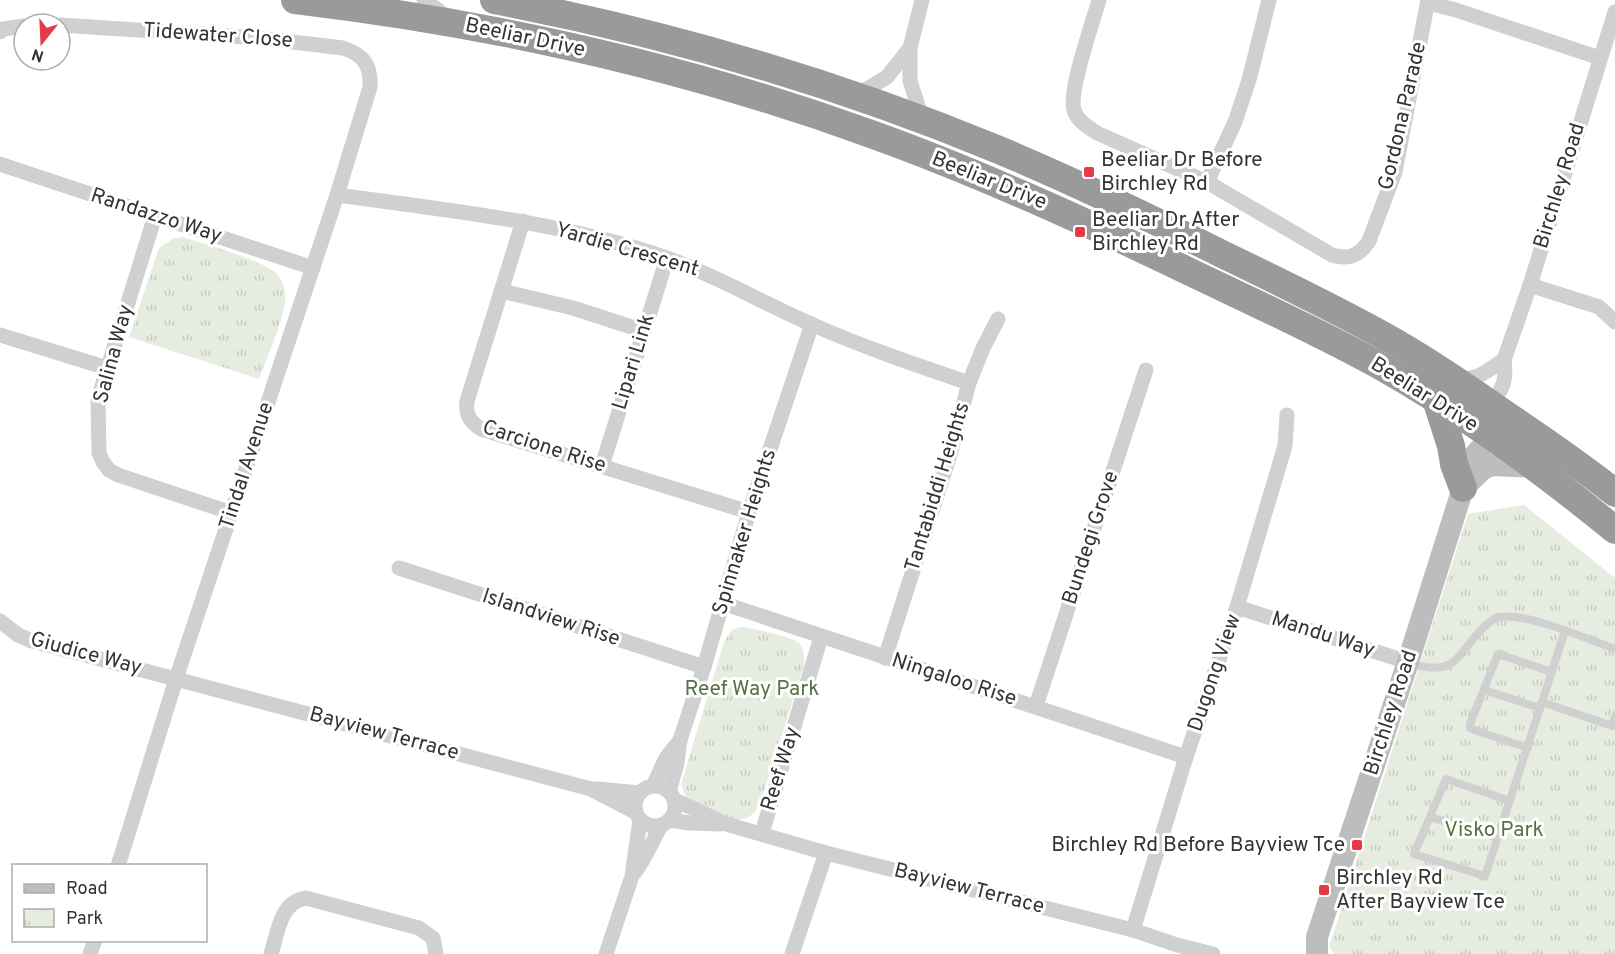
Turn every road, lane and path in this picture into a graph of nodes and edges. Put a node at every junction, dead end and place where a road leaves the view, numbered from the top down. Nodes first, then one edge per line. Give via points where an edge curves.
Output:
1 (295, 0) edge
2 (384, 0) edge
3 (424, 0) edge
4 (494, 0) edge
5 (922, 0) edge
6 (1099, 0) edge
7 (1269, 0) edge
8 (1428, 2) edge
9 (354, 8) junction
10 (1615, 12) edge
11 (458, 24) junction
12 (72, 26) edge
13 (910, 48) junction
14 (1600, 58) junction
15 (369, 66) joint
16 (855, 96) junction
17 (923, 122) junction
18 (0, 164) edge
19 (1207, 182) junction
20 (337, 195) junction
21 (156, 216) junction
22 (523, 221) junction
23 (667, 258) junction
24 (313, 268) junction
25 (1270, 278) junction
26 (1530, 285) junction
27 (502, 291) junction
28 (998, 319) dead end
29 (1615, 322) edge
30 (812, 324) junction
31 (644, 331) junction
32 (0, 335) edge
33 (1504, 360) junction
34 (106, 368) junction
35 (1146, 370) dead end
36 (1388, 371) junction
37 (1455, 380) junction
38 (969, 383) junction
39 (1487, 401) junction
40 (1445, 407) junction
41 (1287, 415) dead end
42 (1492, 438) junction
43 (1542, 455) junction
44 (602, 466) junction
45 (1463, 488) junction
46 (1612, 494) edge
47 (749, 512) junction
48 (231, 513) junction
49 (1615, 530) edge
50 (399, 568) dead end
51 (722, 603) junction
52 (1237, 607) junction
53 (0, 621) edge
54 (1565, 632) junction
55 (821, 636) junction
56 (1615, 649) edge
57 (885, 658) junction
58 (1408, 662) junction
59 (704, 667) junction
60 (1552, 672) junction
61 (177, 679) junction
62 (1484, 690) junction
63 (1541, 705) junction
64 (1036, 706) junction
65 (1615, 717) edge
66 (680, 740) junction
67 (1528, 748) junction
68 (1186, 757) junction
69 (591, 789) junction
70 (646, 789) junction
71 (672, 796) junction
72 (1510, 801) junction
73 (638, 816) junction
74 (1430, 817) junction
75 (666, 823) junction
76 (726, 824) junction
77 (762, 833) junction
78 (1498, 838) junction
79 (826, 853) junction
80 (119, 864) edge
81 (632, 876) junction
82 (1133, 930) junction
83 (1317, 945) edge
84 (271, 954) edge
85 (436, 954) edge
86 (606, 954) edge
87 (792, 954) edge
88 (1213, 954) edge
89 (1302, 954) edge

1 - 9 highway, Beeliar Drive
2 - 9 street
3 - 11 street
4 - 16 highway, Beeliar Drive via 717,53
5 - 13 street
6 - 19 street, Gordona Parade via 1075,87 1073,102 1077,116 1097,133
7 - 19 street via 1235,123
8 - 14 street
8 - 19 street, Gordona Parade via 1395,172 1362,251 1343,258 1332,255
9 - 11 highway, Beeliar Drive
10 - 14 street, Birchley Road
11 - 36 highway, Beeliar Drive via 670,71 870,134 984,177 1084,222
12 - 15 street, Tidewater Close via 259,38 343,48
13 - 16 street via 887,77
13 - 17 street via 910,81
14 - 26 street, Birchley Road
15 - 20 street, Tindal Avenue via 370,87
16 - 17 highway, Beeliar Drive
17 - 25 highway, Beeliar Drive via 1071,182
18 - 21 street, Randazzo Way
20 - 22 street, Yardie Crescent
20 - 24 street, Tindal Avenue
21 - 24 street, Randazzo Way
21 - 34 street, Salina Way
22 - 23 street, Yardie Crescent
22 - 27 street, Carcione Rise
23 - 30 street, Yardie Crescent
23 - 31 street, Lipari Link
24 - 48 street, Tindal Avenue
25 - 36 highway via 1264,288 1268,293 1371,350
25 - 37 highway, Beeliar Drive via 1388,338
26 - 29 street via 1599,307
26 - 33 street, Birchley Road
27 - 31 street
27 - 44 street, Carcione Rise via 467,401 469,417 481,429
28 - 38 street, Tantabiddi Heights
30 - 38 street, Yardie Crescent
30 - 47 street, Spinnaker Heights
31 - 44 street, Lipari Link
32 - 34 street
33 - 37 street via 1476,378
33 - 39 street, Birchley Road via 1503,387
34 - 48 street, Salina Way via 98,399 102,462 118,475
35 - 64 street, Bundegi Grove
36 - 40 highway, Beeliar Drive
37 - 39 highway, Beeliar Drive
38 - 57 street, Tantabiddi Heights
39 - 40 street
39 - 43 highway, Beeliar Drive
40 - 42 highway, Beeliar Drive
40 - 45 highway via 1454,464
41 - 52 street, Dugong View via 1285,446
42 - 43 highway, Beeliar Drive
42 - 45 street, Birchley Road via 1469,460
43 - 45 street via 1491,465
43 - 46 highway, Beeliar Drive
43 - 49 highway, Beeliar Drive
44 - 47 street, Carcione Rise
45 - 58 street, Birchley Road
47 - 51 street, Spinnaker Heights
48 - 61 street, Tindal Avenue
50 - 59 street, Islandview Rise
51 - 55 street, Ningaloo Rise
51 - 59 street, Spinnaker Heights
52 - 58 street, Mandu Way
52 - 68 street, Dugong View
53 - 61 street, Giudice Way via 32,641
54 - 56 lane
54 - 58 lane via 1515,616 1496,617 1451,664 1425,668
54 - 60 lane
55 - 57 street, Ningaloo Rise
55 - 77 street, Reef Way
57 - 64 street, Ningaloo Rise
58 - 83 street, Birchley Road
59 - 66 street, Spinnaker Heights
60 - 62 lane via 1498,654
60 - 63 lane
61 - 69 street, Bayview Terrace
61 - 80 street, Tindal Avenue
62 - 63 lane
62 - 67 lane via 1470,728
63 - 65 lane via 1612,726
63 - 67 lane
64 - 68 street, Ningaloo Rise
66 - 70 street, Spinnaker Heights
66 - 71 street, Spinnaker Heights
67 - 72 lane
68 - 82 street, Dugong View
69 - 70 street, Bayview Terrace
69 - 73 street, Bayview Terrace
70 - 71 street via 662,787
70 - 73 street via 635,802
71 - 75 street via 675,811
71 - 76 street, Bayview Terrace
72 - 74 lane via 1446,779
72 - 78 lane
73 - 75 street via 648,826
73 - 81 street
74 - 78 lane
74 - 78 lane via 1414,854 1485,876
75 - 76 street, Bayview Terrace
75 - 81 street
76 - 77 street, Bayview Terrace
77 - 79 street, Bayview Terrace
79 - 82 street, Bayview Terrace
79 - 87 street
81 - 86 street
82 - 88 street, Bayview Terrace
83 - 89 street, Birchley Road
84 - 85 street via 284,912 297,900 306,898 419,928 433,938

